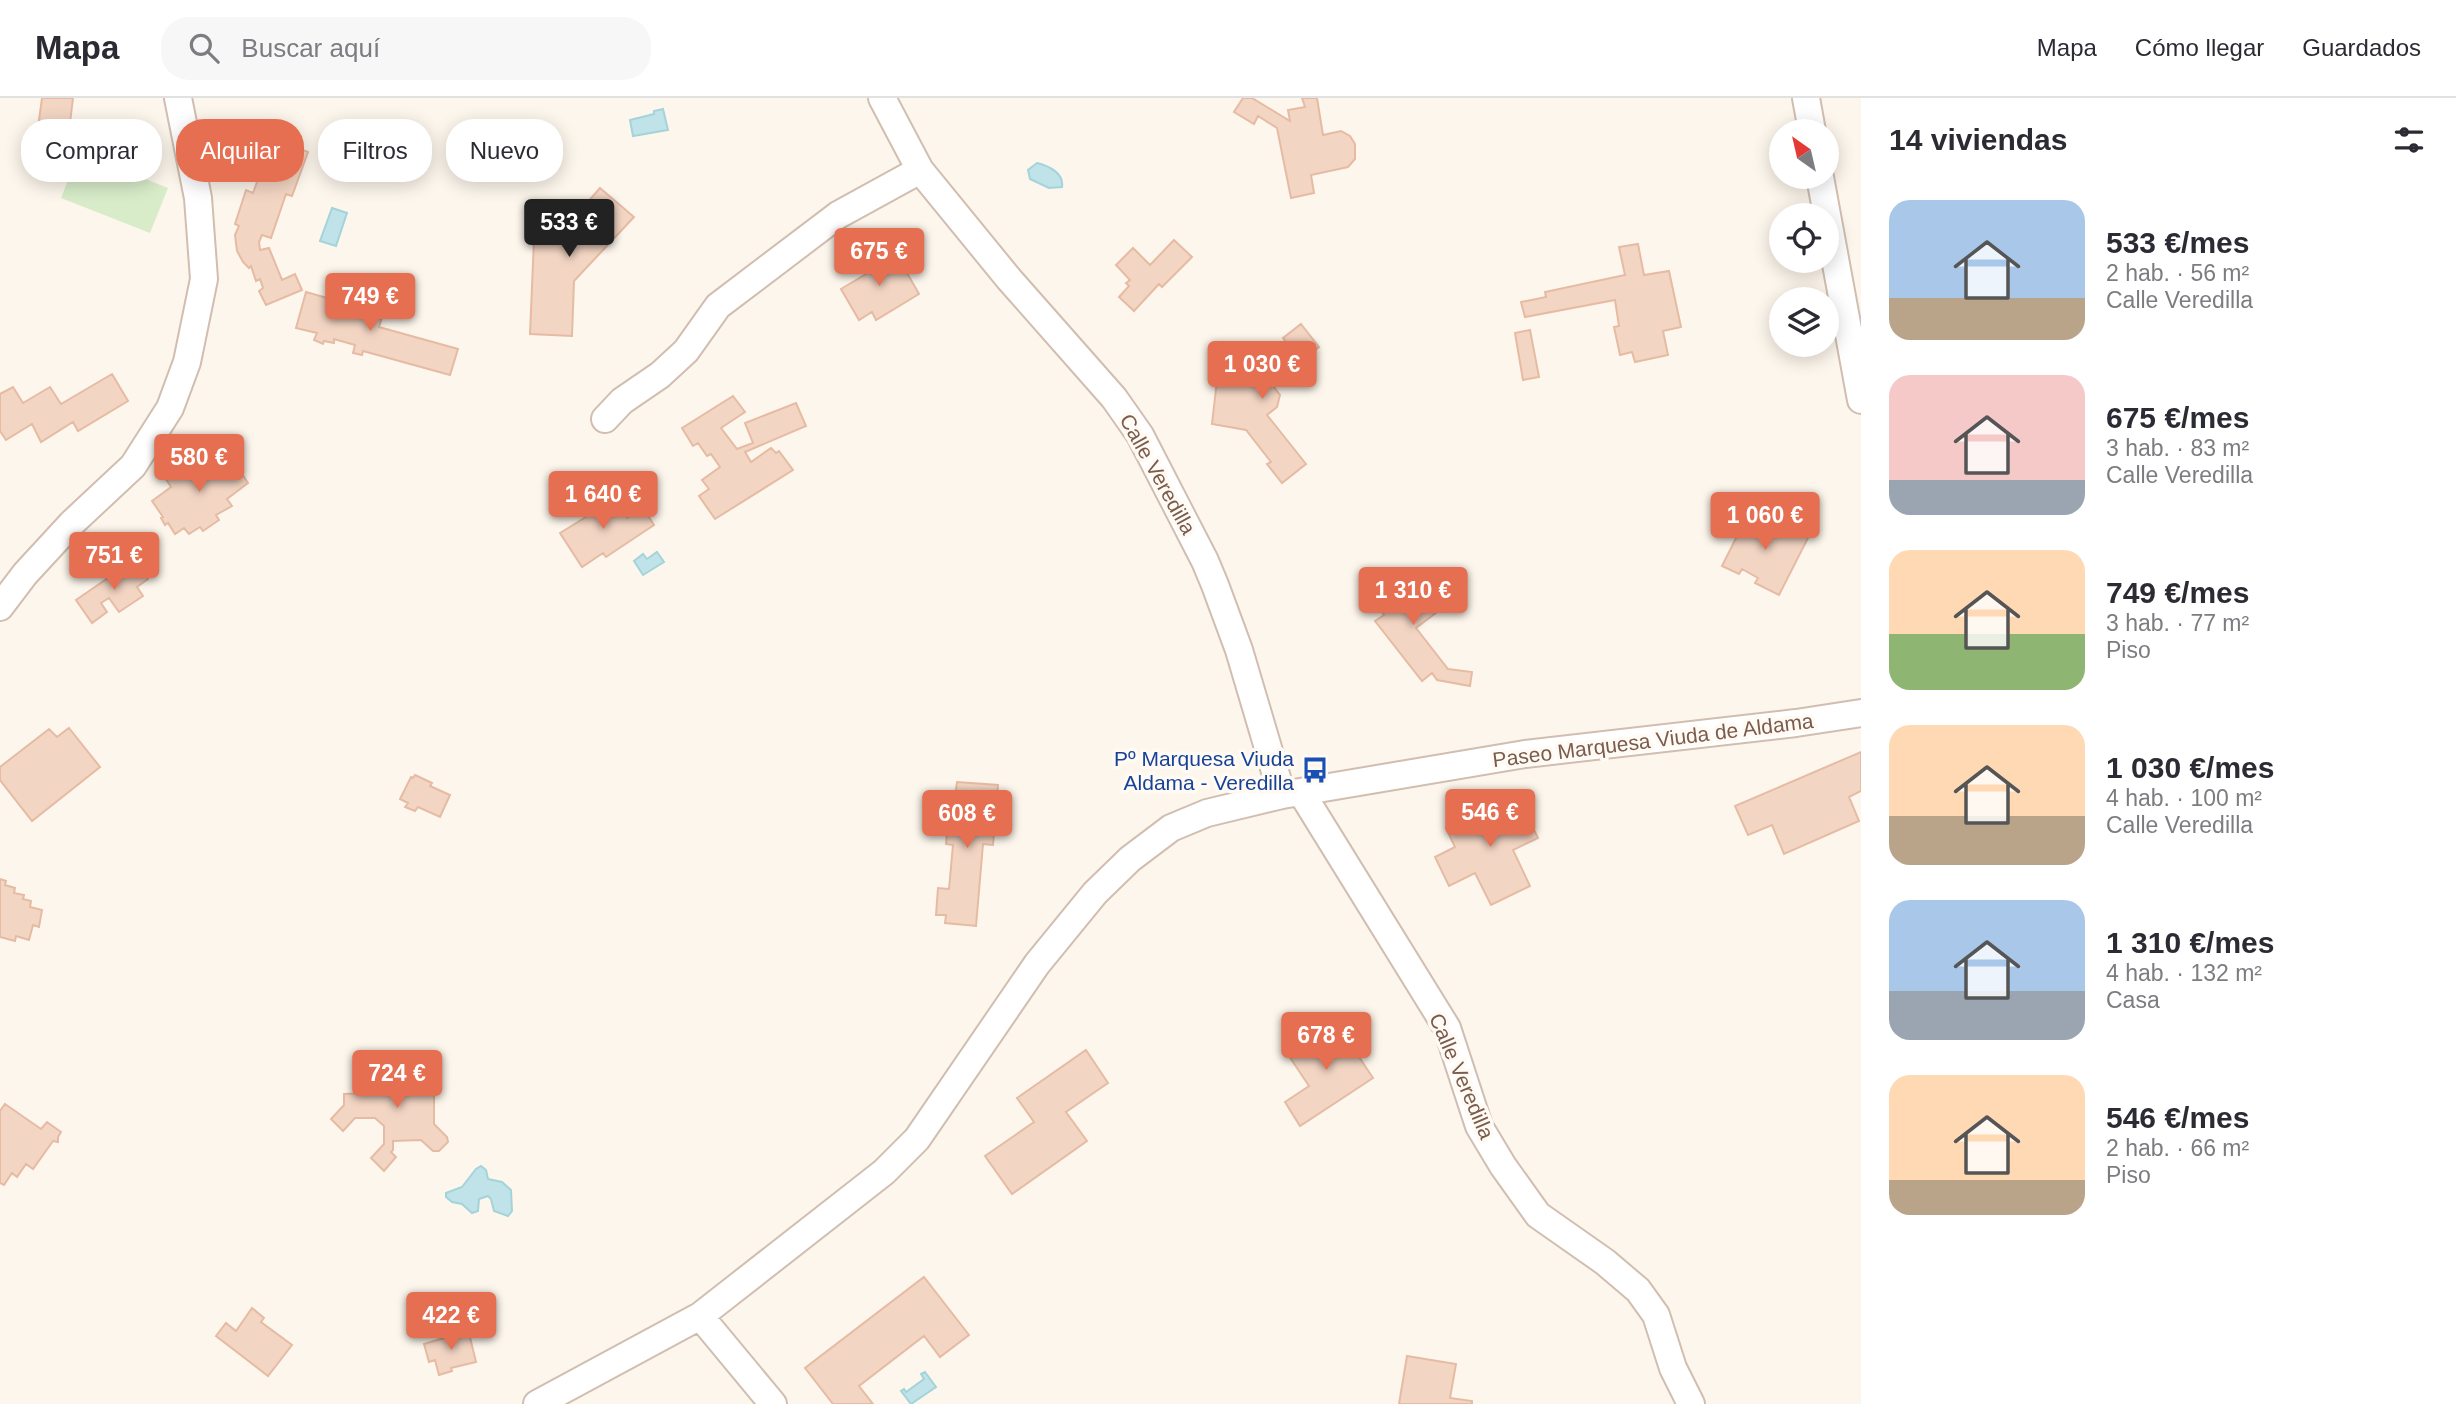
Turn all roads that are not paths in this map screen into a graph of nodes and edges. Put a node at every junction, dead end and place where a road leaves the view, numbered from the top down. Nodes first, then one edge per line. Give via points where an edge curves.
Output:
1 (178, 98) edge
2 (882, 98) edge
3 (1806, 98) edge
4 (1810, 119) edge
5 (920, 170) junction
6 (1822, 189) edge
7 (1861, 400) edge
8 (605, 419) dead end
9 (0, 607) edge
10 (1861, 713) edge
11 (1292, 794) junction
12 (700, 1316) junction
13 (537, 1404) edge
14 (773, 1404) edge
15 (1691, 1404) edge

1 - 9 street via 198,198 204,279 187,362 170,408 133,466 72,523
2 - 5 street, Calle Veredilla
3 - 4 street
5 - 8 street via 838,215 718,306 686,351
5 - 11 street, Calle Veredilla via 1114,398 1140,435 1205,561
6 - 7 street
10 - 11 street, Paseo Marquesa Viuda de Aldama via 1525,754
11 - 12 street, Paseo Marquesa Viuda de Aldama via 1207,813 1171,828 1130,859 1037,964 917,1139 884,1172
11 - 15 street, Calle Veredilla via 1447,1028 1479,1126 1503,1166 1538,1215 1638,1290 1656,1315 1673,1368
12 - 13 street, Paseo Marquesa Viuda de Aldama
12 - 14 street

